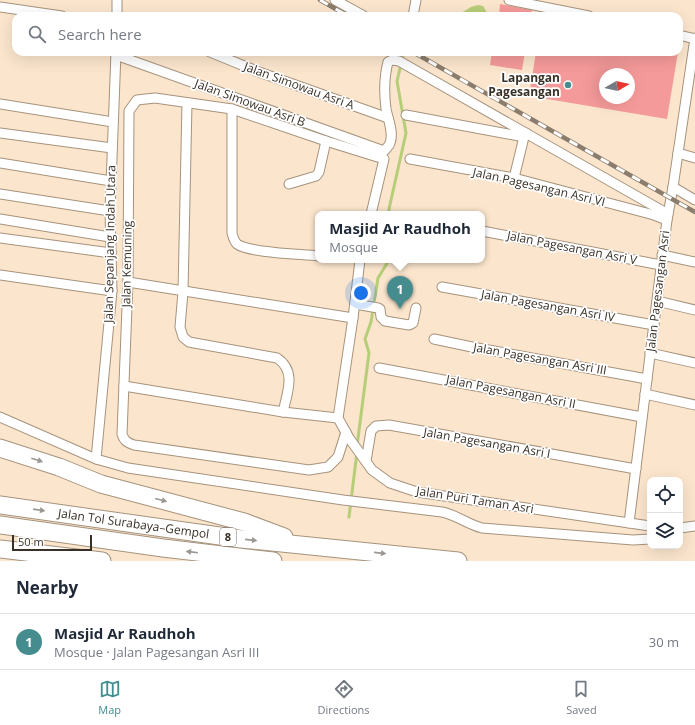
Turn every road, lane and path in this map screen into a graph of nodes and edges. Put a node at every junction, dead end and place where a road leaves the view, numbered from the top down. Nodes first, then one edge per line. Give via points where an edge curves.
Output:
1 (117, 0) edge
2 (335, 0) edge
3 (416, 0) edge
4 (509, 0) edge
5 (548, 4) edge
6 (0, 7) edge
7 (34, 12) edge
8 (119, 12) edge
9 (357, 12) edge
10 (414, 12) edge
11 (575, 12) edge
12 (683, 37) edge
13 (695, 39) edge
14 (116, 56) edge
15 (121, 56) edge
16 (220, 56) edge
17 (691, 89) edge
18 (187, 103) junction
19 (0, 104) edge
20 (232, 109) junction
21 (406, 115) dead end
22 (388, 118) junction
23 (113, 122) junction
24 (0, 133) edge
25 (525, 135) junction
26 (326, 141) junction
27 (112, 148) junction
28 (678, 153) junction
29 (384, 155) junction
30 (695, 158) edge
31 (410, 159) dead end
32 (0, 163) edge
33 (514, 178) junction
34 (111, 181) junction
35 (289, 184) dead end
36 (674, 187) junction
37 (0, 194) edge
38 (695, 200) edge
39 (110, 211) junction
40 (372, 211) edge
41 (667, 217) junction
42 (0, 219) edge
43 (485, 231) edge
44 (110, 237) junction
45 (0, 238) edge
46 (111, 253) junction
47 (315, 256) edge
48 (662, 260) junction
49 (695, 262) edge
50 (360, 263) edge
51 (0, 275) edge
52 (128, 282) junction
53 (442, 287) dead end
54 (112, 291) junction
55 (183, 292) junction
56 (657, 301) junction
57 (355, 304) junction
58 (416, 308) dead end
59 (695, 310) edge
60 (353, 318) junction
61 (654, 325) junction
62 (434, 339) dead end
63 (650, 353) junction
64 (695, 363) edge
65 (379, 368) dead end
66 (647, 379) junction
67 (124, 386) junction
68 (645, 394) junction
69 (695, 405) edge
70 (283, 412) junction
71 (0, 417) edge
72 (642, 417) junction
73 (338, 418) junction
74 (347, 435) junction
75 (0, 448) edge
76 (96, 459) junction
77 (366, 461) junction
78 (636, 469) junction
79 (0, 504) edge
80 (629, 523) junction
81 (0, 525) edge
82 (647, 526) edge
83 (695, 526) edge
84 (683, 528) edge
85 (647, 539) edge
86 (300, 545) junction
87 (0, 549) edge
88 (102, 561) edge
89 (273, 561) edge
90 (458, 561) edge

1 - 8 street
2 - 9 street
3 - 10 street
4 - 5 street
5 - 11 street
6 - 7 street
12 - 13 street
13 - 17 street, Jalan Pagesangan Asri
14 - 23 street, Jalan Sepanjang Indah Utara
15 - 29 street, Jalan Simowau Asri B
16 - 22 street, Jalan Simowau Asri A
17 - 28 street, Jalan Pagesangan Asri
18 - 20 street, Jalan Kemuning
18 - 52 street, Jalan Kemuning via 149,98 137,100 129,111
18 - 55 street
19 - 23 street
20 - 26 street, Jalan Kemuning
20 - 47 street via 234,239 237,244 249,249
21 - 25 street
22 - 25 street via 384,84 386,68 392,60
22 - 29 street via 391,134
23 - 27 street, Jalan Sepanjang Indah Utara
24 - 27 street
25 - 33 street
25 - 41 street
26 - 29 street, Jalan Kemuning
26 - 35 street via 316,176
27 - 34 street, Jalan Sepanjang Indah Utara
28 - 30 street
28 - 36 street, Jalan Pagesangan Asri
29 - 40 street
31 - 33 street, Jalan Pagesangan Asri VI
32 - 34 street
33 - 41 street, Jalan Pagesangan Asri VI
34 - 39 street, Jalan Sepanjang Indah Utara
36 - 38 street
36 - 41 street, Jalan Pagesangan Asri
37 - 39 street
39 - 44 street, Jalan Sepanjang Indah Utara
41 - 48 street, Jalan Pagesangan Asri
42 - 44 street
43 - 48 street, Jalan Pagesangan Asri V
44 - 46 street, Jalan Sepanjang Indah Utara
45 - 46 street
46 - 54 street, Jalan Sepanjang Indah Utara
48 - 49 street, Jalan Pagesangan Asri V
48 - 56 street, Jalan Pagesangan Asri
50 - 57 street
51 - 54 street
52 - 55 street
52 - 67 street, Jalan Kemuning
53 - 61 street, Jalan Pagesangan Asri IV
54 - 76 street, Jalan Sepanjang Indah Utara
55 - 60 street
55 - 70 street via 180,327 183,337 189,342 277,358 283,362 290,377
56 - 59 street
56 - 61 street, Jalan Pagesangan Asri
57 - 58 street via 380,309 381,317 385,321 410,326
57 - 60 street
60 - 73 street
61 - 63 street, Jalan Pagesangan Asri
62 - 66 street, Jalan Pagesangan Asri III
63 - 64 street
63 - 66 street, Jalan Pagesangan Asri
65 - 72 street, Jalan Pagesangan Asri II
66 - 68 street, Jalan Pagesangan Asri
67 - 70 street
67 - 74 street, Jalan Kemuning via 122,434 128,443 134,445 310,470 328,467 338,457
68 - 69 street
68 - 72 street, Jalan Pagesangan Asri
70 - 73 street
71 - 76 street
72 - 78 street, Jalan Pagesangan Asri
73 - 74 street, Jalan Puri Taman Asri
74 - 77 street, Jalan Puri Taman Asri
75 -> 86 highway via 101,484 244,522
76 - 85 street via 128,468 442,512 482,528
77 - 78 street, Jalan Pagesangan Asri I via 371,431 376,426 389,425
77 - 80 street, Jalan Puri Taman Asri via 372,470 390,483 417,492
78 - 80 street, Jalan Pagesangan Asri
79 -> 86 highway, Jalan Tol Surabaya–Gempol / 8
80 - 82 street
89 -> 81 highway, Jalan Tol Surabaya–Gempol / 8
83 - 84 street
86 -> 90 highway, Jalan Tol Surabaya–Gempol / 8
87 - 88 highway

